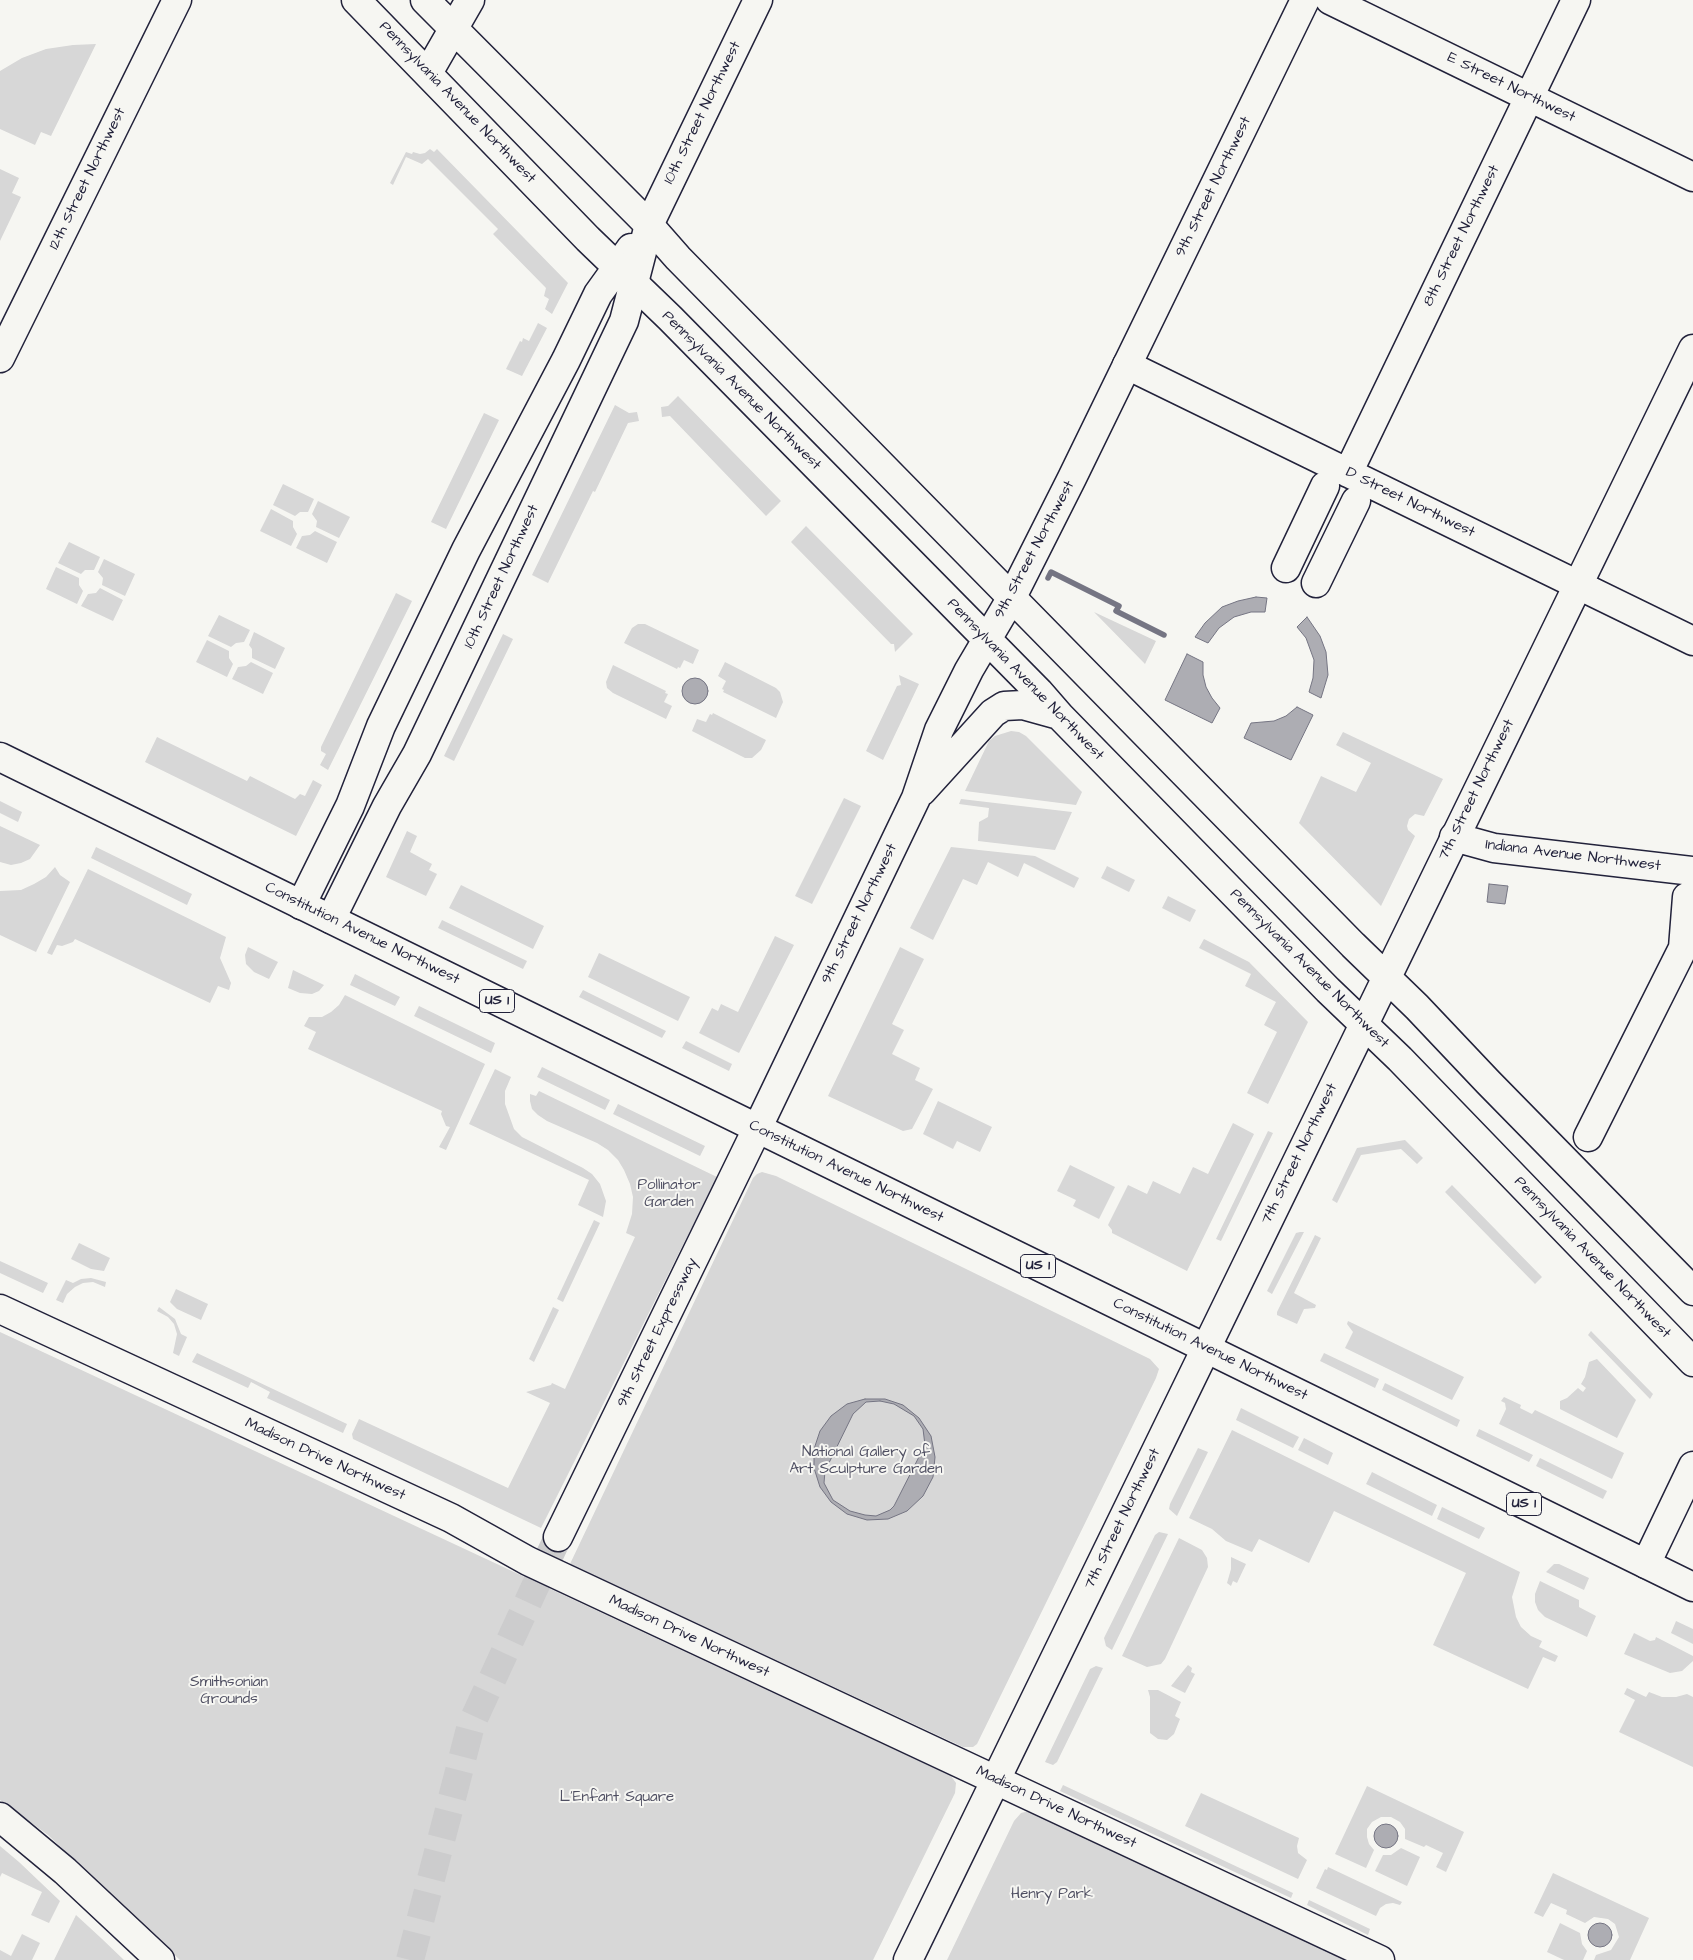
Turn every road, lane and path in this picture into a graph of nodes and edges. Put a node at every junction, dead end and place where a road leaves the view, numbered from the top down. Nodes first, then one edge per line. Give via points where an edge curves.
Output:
1 (177, 0) edge
2 (356, 0) edge
3 (425, 0) edge
4 (470, 0) edge
5 (758, 0) edge
6 (1306, 0) edge
7 (1330, 0) edge
8 (1576, 0) edge
9 (454, 30) junction
10 (428, 73) junction
11 (1530, 97) junction
12 (1693, 177) edge
13 (649, 225) junction
14 (625, 276) junction
15 (1693, 349) edge
16 (0, 358) edge
17 (1128, 365) junction
18 (1348, 473) junction
19 (1325, 486) dead end
20 (1356, 501) dead end
21 (1286, 568) dead end
22 (1316, 583) dead end
23 (1578, 586) junction
24 (1012, 597) junction
25 (986, 641) junction
26 (1693, 641) edge
27 (1059, 715) junction
28 (0, 757) edge
29 (916, 798) junction
30 (1454, 837) junction
31 (1693, 871) edge
32 (1687, 897) dead end
33 (301, 905) junction
34 (331, 919) junction
35 (1386, 978) junction
36 (1363, 1024) junction
37 (757, 1128) junction
38 (1588, 1137) dead end
39 (1693, 1291) edge
40 (0, 1309) edge
41 (1206, 1348) junction
42 (1693, 1362) edge
43 (1693, 1466) edge
44 (558, 1537) tunnel mouth
45 (1646, 1564) junction
46 (1693, 1587) edge
47 (996, 1780) junction
48 (0, 1817) edge
49 (160, 1960) edge
50 (908, 1960) edge
51 (1380, 1960) edge

1 - 16 main road, 12th Street Northwest
2 - 10 main road, Pennsylvania Avenue Northwest
3 - 9 main road
4 - 9 main road
5 - 13 main road, 10th Street Northwest
6 - 17 main road, 9th Street Northwest
7 - 11 main road, E Street Northwest
8 - 11 main road, 8th Street Northwest
9 - 10 main road
9 - 13 main road
10 - 14 main road, Pennsylvania Avenue Northwest
11 - 12 main road, E Street Northwest
11 - 18 main road, 8th Street Northwest
13 - 14 main road, 10th Street Northwest
13 - 24 main road
14 - 25 main road, Pennsylvania Avenue Northwest
14 - 33 main road, 10th Street Northwest via 598,294 466,550 381,726 350,806
14 - 34 main road, 10th Street Northwest via 624,320 417,754 387,806
15 - 23 main road, 7th Street Northwest
17 - 18 main road, D Street Northwest
17 - 24 main road, 9th Street Northwest
18 - 23 main road, D Street Northwest
19 - 21 main road
20 - 22 main road
23 - 26 main road, D Street Northwest
23 - 30 main road, 7th Street Northwest
24 - 25 main road, 9th Street Northwest
24 - 35 main road
25 - 27 main road, Pennsylvania Avenue Northwest
25 - 29 main road, 9th Street Northwest via 939,730
27 - 29 main road via 1024,705 1004,706
27 - 36 main road, Pennsylvania Avenue Northwest
28 - 33 main road, Constitution Avenue Northwest / US 1
29 - 37 main road, 9th Street Northwest
30 - 31 main road, Indiana Avenue Northwest via 1494,848
30 - 35 main road, 7th Street Northwest
32 - 38 main road via 1683,948
33 - 34 main road, Constitution Avenue Northwest / US 1
34 - 37 main road, Constitution Avenue Northwest / US 1
35 - 36 main road, 7th Street Northwest
35 - 39 main road
36 - 41 main road, 7th Street Northwest
36 - 42 main road, Pennsylvania Avenue Northwest
37 - 41 main road, Constitution Avenue Northwest / US 1
37 - 44 main road, 9th Street Expressway
40 - 47 main road, Madison Drive Northwest via 451,1518 528,1561
41 - 45 main road, Constitution Avenue Northwest / US 1
41 - 47 main road, 7th Street Northwest
43 - 45 main road
45 - 46 main road, Constitution Avenue Northwest
47 - 50 main road, 7th Street Northwest
47 - 51 main road, Madison Drive Northwest
48 - 49 main road via 65,1871

